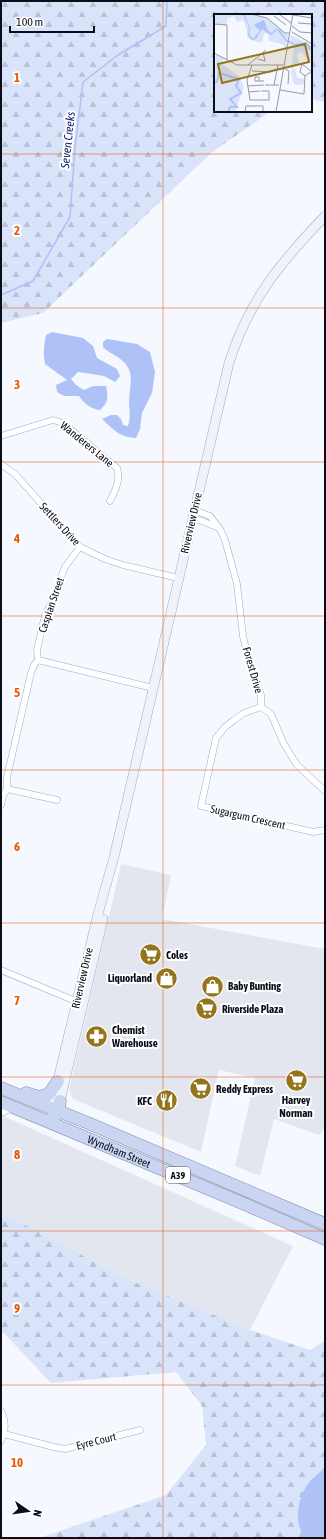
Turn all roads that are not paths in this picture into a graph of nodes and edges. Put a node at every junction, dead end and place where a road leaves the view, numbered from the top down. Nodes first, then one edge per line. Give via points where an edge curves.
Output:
1 (325, 216) edge
2 (1, 436) edge
3 (2, 466) edge
4 (110, 501) dead end
5 (193, 515) junction
6 (220, 529) junction
7 (80, 547) junction
8 (178, 578) junction
9 (38, 660) junction
10 (153, 688) junction
11 (261, 707) junction
12 (7, 789) junction
13 (325, 791) edge
14 (57, 800) dead end
15 (1, 805) edge
16 (325, 830) edge
17 (1, 970) edge
18 (80, 1003) junction
19 (58, 1081) junction
20 (1, 1084) edge
21 (1, 1088) edge
22 (1, 1102) edge
23 (14, 1108) junction
24 (55, 1108) junction
25 (1, 1113) edge
26 (38, 1118) junction
27 (137, 1158) junction
28 (233, 1185) junction
29 (242, 1203) junction
30 (303, 1214) junction
31 (325, 1224) edge
32 (311, 1232) junction
33 (325, 1239) edge
34 (1, 1411) edge
35 (140, 1430) dead end
36 (4, 1434) junction
37 (1, 1441) edge

1 - 5 street, Riverview Drive via 273,275 243,326 229,363
2 - 4 street, Wanderers Lane via 59,420 117,468 117,487
3 - 7 street, Settlers Drive via 15,474
5 - 6 street
5 - 6 street, Forest Drive via 210,516
5 - 8 street, Riverview Drive
6 - 11 street, Forest Drive via 237,584 243,636 250,666 261,695
7 - 8 street, Settlers Drive via 123,565
7 - 9 street, Caspian Street via 65,567 55,597 45,615 37,650
8 - 10 street, Riverview Drive
9 - 10 street
9 - 12 street, Caspian Street via 31,673 7,777
10 - 18 street, Riverview Drive via 114,857 104,915
11 - 13 street, Forest Drive via 271,714 284,744 297,765
11 - 16 street, Sugargum Crescent via 244,713 225,727 216,738 201,806 313,832
12 - 14 street
12 - 15 street, Caspian Street
17 - 18 street
18 - 19 street, Riverview Drive
18 - 24 street, Riverview Drive
19 - 20 highway via 49,1094 38,1097
19 - 24 street, Riverview Drive
21 - 24 highway, Wyndham Street / A39
22 - 23 highway, Wyndham Street / A39
23 - 25 street
23 - 26 highway, Wyndham Street / A39
24 - 26 highway via 46,1120
24 - 27 highway via 63,1124 121,1148
24 - 28 highway, Wyndham Street / A39
26 - 27 highway, Wyndham Street / A39
27 - 29 highway, Wyndham Street / A39
28 - 29 highway
28 - 30 highway, Wyndham Street / A39
29 - 32 highway, Wyndham Street / A39
30 - 31 highway, Wyndham Street / A39
30 - 32 highway via 310,1222
32 - 33 highway, Wyndham Street / A39
34 - 36 street via 4,1416
35 - 36 street, Eyre Court via 65,1448
36 - 37 street

